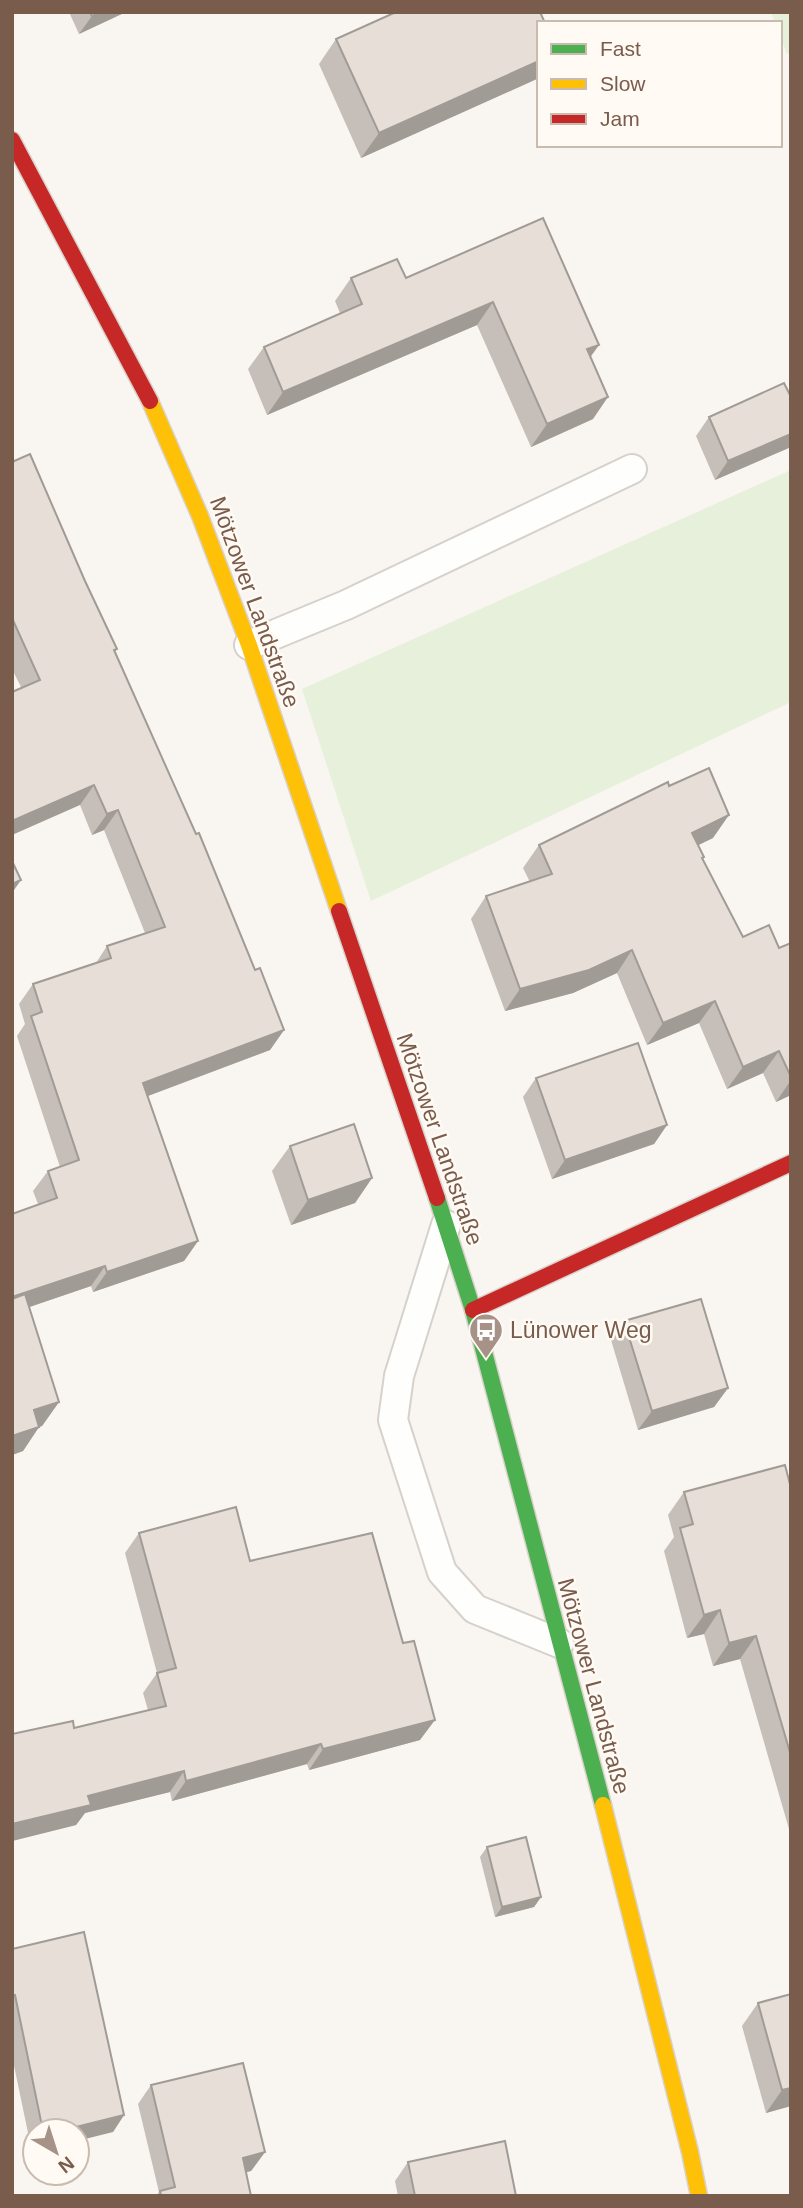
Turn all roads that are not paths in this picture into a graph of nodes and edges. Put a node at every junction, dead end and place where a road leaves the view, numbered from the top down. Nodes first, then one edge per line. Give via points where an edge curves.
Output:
1 (12, 140) edge
2 (632, 469) dead end
3 (249, 645) junction
4 (791, 1163) edge
5 (446, 1225) junction
6 (473, 1310) junction
7 (559, 1643) junction
8 (699, 2196) edge

1 - 3 main road, Mötzower Landstraße via 145,390
2 - 3 lane via 346,606
3 - 5 main road, Mötzower Landstraße
4 - 6 main road
5 - 6 main road, Mötzower Landstraße
5 - 7 lane via 399,1376 393,1420 442,1572 475,1609
6 - 7 main road, Mötzower Landstraße
7 - 8 main road, Mötzower Landstraße

